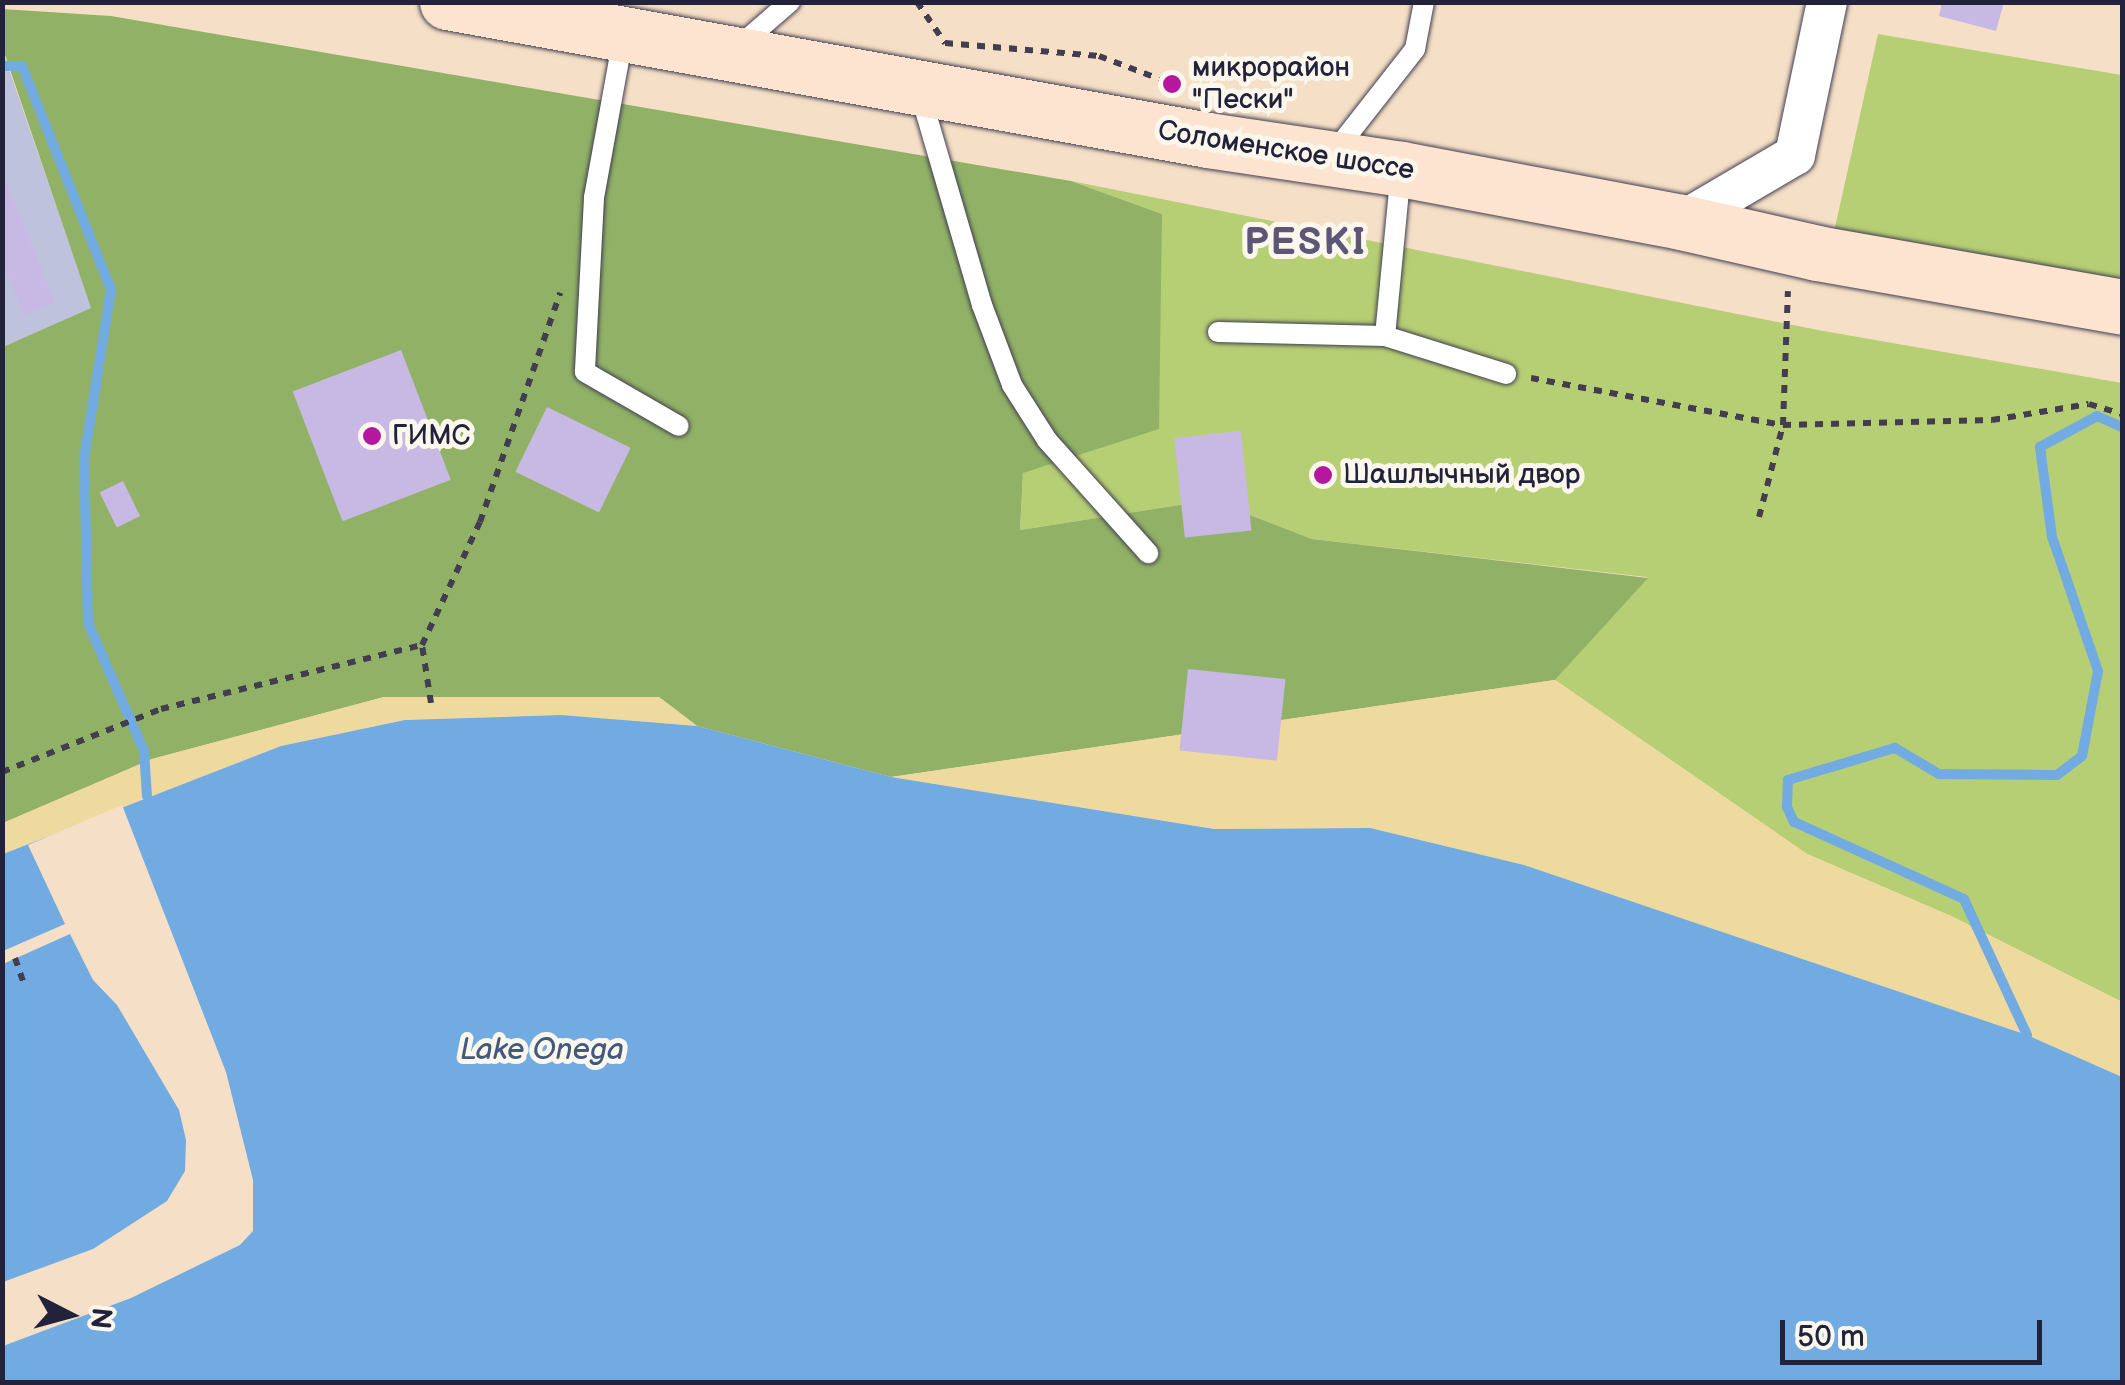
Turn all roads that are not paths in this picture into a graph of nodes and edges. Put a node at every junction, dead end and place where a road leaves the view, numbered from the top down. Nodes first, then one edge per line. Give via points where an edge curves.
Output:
1 (448, 2) edge
2 (790, 2) edge
3 (1424, 2) edge
4 (1827, 2) edge
5 (625, 32) junction
6 (731, 54) junction
7 (918, 86) junction
8 (1328, 160) junction
9 (1401, 169) junction
10 (1681, 222) junction
11 (2122, 307) edge
12 (1218, 332) dead end
13 (1385, 336) junction
14 (1506, 374) road end
15 (679, 426) dead end
16 (1148, 553) dead end

1 - 5 main road, Соломенское шоссе
2 - 6 lane
3 - 8 lane via 1415,49
4 - 10 street via 1795,155
5 - 6 main road, Соломенское шоссе
5 - 15 lane via 594,198 585,372
6 - 7 main road, Соломенское шоссе
7 - 8 main road, Соломенское шоссе
7 - 16 lane via 1012,385 1047,440
8 - 9 main road, Соломенское шоссе
9 - 10 main road, Соломенское шоссе
9 - 13 lane
10 - 11 main road, Соломенское шоссе via 1816,254
12 - 13 lane
13 - 14 lane

